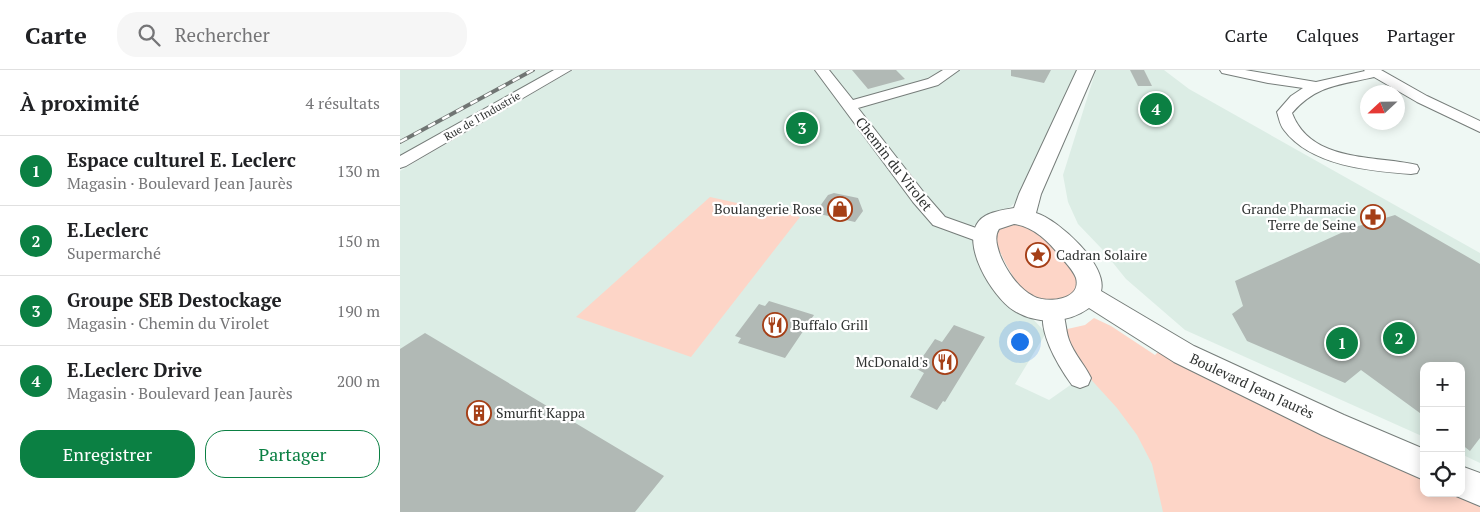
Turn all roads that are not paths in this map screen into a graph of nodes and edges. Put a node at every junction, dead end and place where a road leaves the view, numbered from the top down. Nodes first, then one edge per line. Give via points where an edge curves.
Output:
1 (564, 70) edge
2 (822, 70) edge
3 (952, 70) edge
4 (1086, 70) edge
5 (1227, 70) edge
6 (1373, 71) edge
7 (1316, 86) junction
8 (849, 106) junction
9 (1480, 127) edge
10 (400, 163) edge
11 (1411, 169) dead end
12 (1023, 217) junction
13 (983, 235) junction
14 (1086, 296) junction
15 (1053, 311) junction
16 (1080, 378) dead end
17 (1420, 463) edge
18 (1465, 484) edge
19 (1480, 490) edge

1 - 10 street, Rue de l'Industrie
2 - 8 street, Chemin du Virolet
3 - 8 street via 933,82
4 - 12 main road via 1030,194
5 - 7 street
6 - 7 street
6 - 9 street
7 - 11 street via 1284,112 1285,121 1302,139 1348,160 1383,168
8 - 13 street, Chemin du Virolet via 939,221
12 - 13 main road via 1001,218 990,224
12 - 14 main road via 1046,226 1071,252 1088,275
13 - 15 main road via 987,253 1010,293 1031,307
14 - 15 main road via 1070,307
14 - 17 main road, Boulevard Jean Jaurès via 1184,354
15 - 16 street via 1054,326 1068,363
18 - 19 main road

